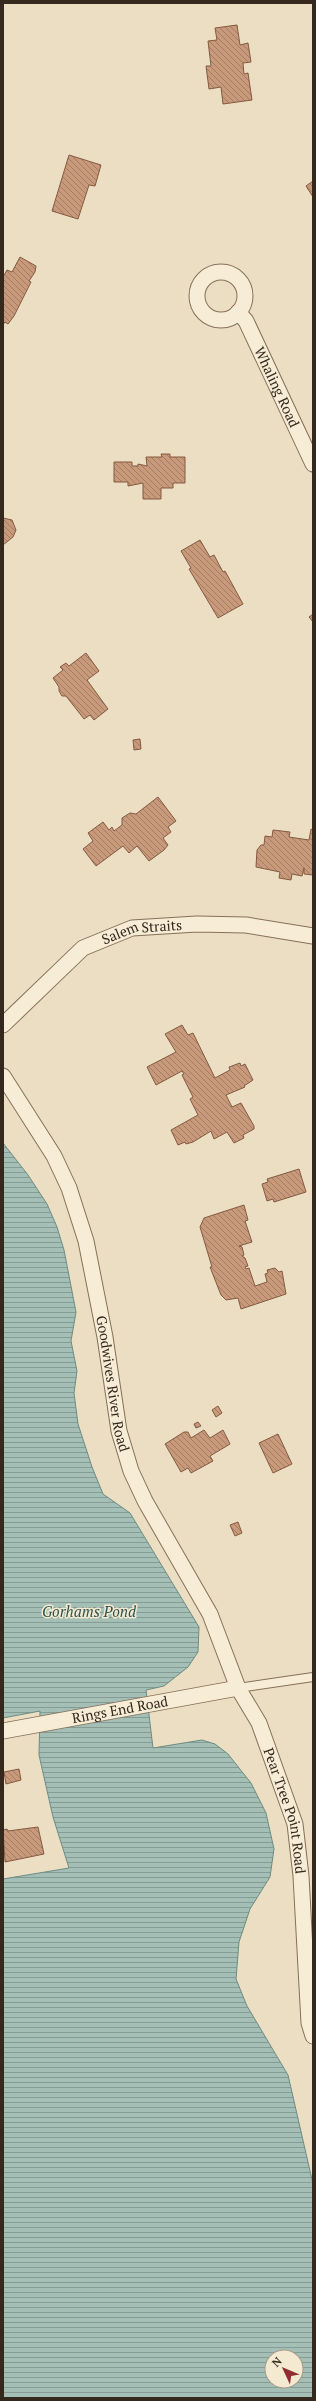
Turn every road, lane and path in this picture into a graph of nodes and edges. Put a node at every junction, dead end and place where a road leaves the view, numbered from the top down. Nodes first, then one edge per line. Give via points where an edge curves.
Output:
1 (238, 312) dead end
2 (313, 464) edge
3 (313, 936) edge
4 (3, 1025) edge
5 (3, 1076) edge
6 (313, 1677) edge
7 (238, 1688) junction
8 (3, 1731) edge
9 (310, 1981) edge
10 (313, 2036) edge

1 - 2 street, Whaling Road via 246,321
3 - 4 street, Salem Straits via 246,925 197,924 132,928 83,948
5 - 7 street, Goodwives River Road via 54,1156 69,1188 86,1241 105,1337 119,1431 131,1470 145,1501 210,1614
6 - 7 lane
7 - 8 street, Rings End Road
7 - 9 street, Pear Tree Point Road via 259,1723 295,1824
9 - 10 street, Pear Tree Point Road via 309,2023

